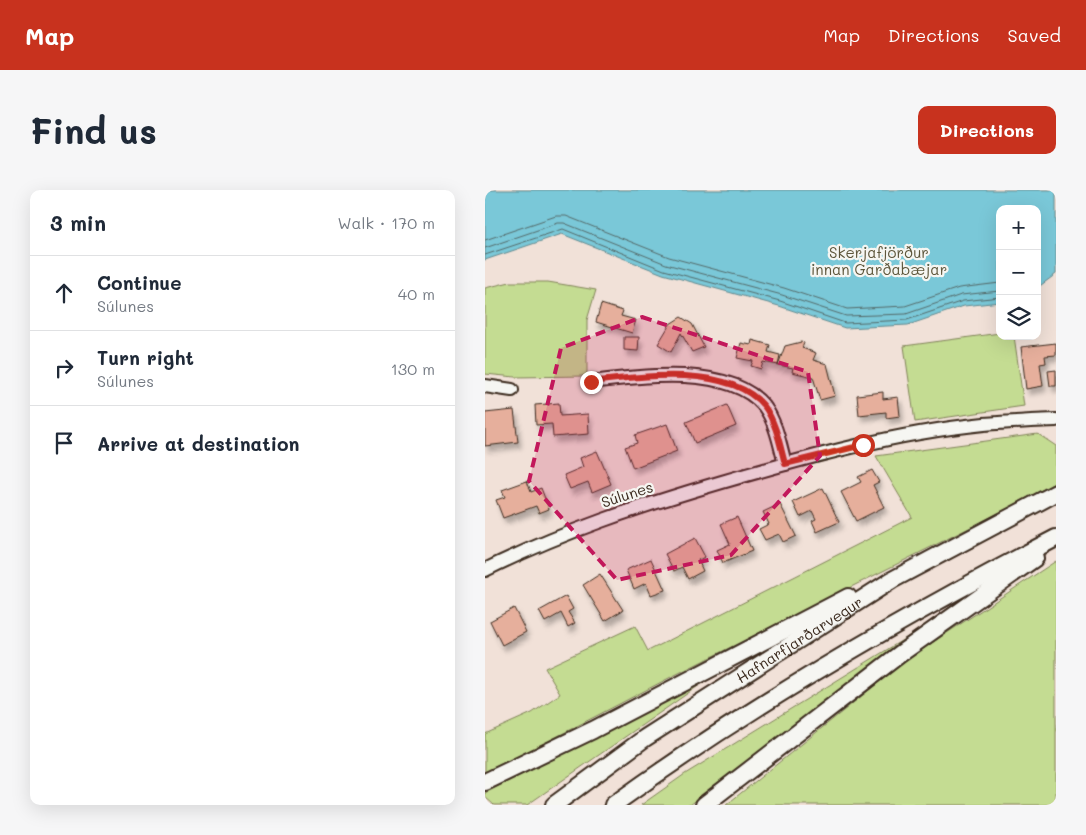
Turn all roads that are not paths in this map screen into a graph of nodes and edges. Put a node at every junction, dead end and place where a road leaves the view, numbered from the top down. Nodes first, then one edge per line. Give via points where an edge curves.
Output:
1 (591, 382) dead end
2 (485, 386) edge
3 (512, 390) dead end
4 (1056, 420) edge
5 (785, 464) junction
6 (1056, 493) edge
7 (1056, 538) edge
8 (1056, 542) edge
9 (485, 570) edge
10 (892, 580) junction
11 (485, 782) edge
12 (554, 805) edge
13 (613, 805) edge
14 (705, 805) edge

1 - 5 street via 640,376 711,378 731,383 755,398 769,414
2 - 3 street
4 - 5 street, Súlunes via 983,424 906,436
5 - 9 street, Súlunes via 609,516
6 - 10 main road, Hafnarfjarðarvegur
7 - 13 main road via 964,585 856,647 757,708
8 - 14 main road via 908,648
10 - 11 main road via 843,598 593,730
10 - 12 main road, Hafnarfjarðarvegur via 645,738

